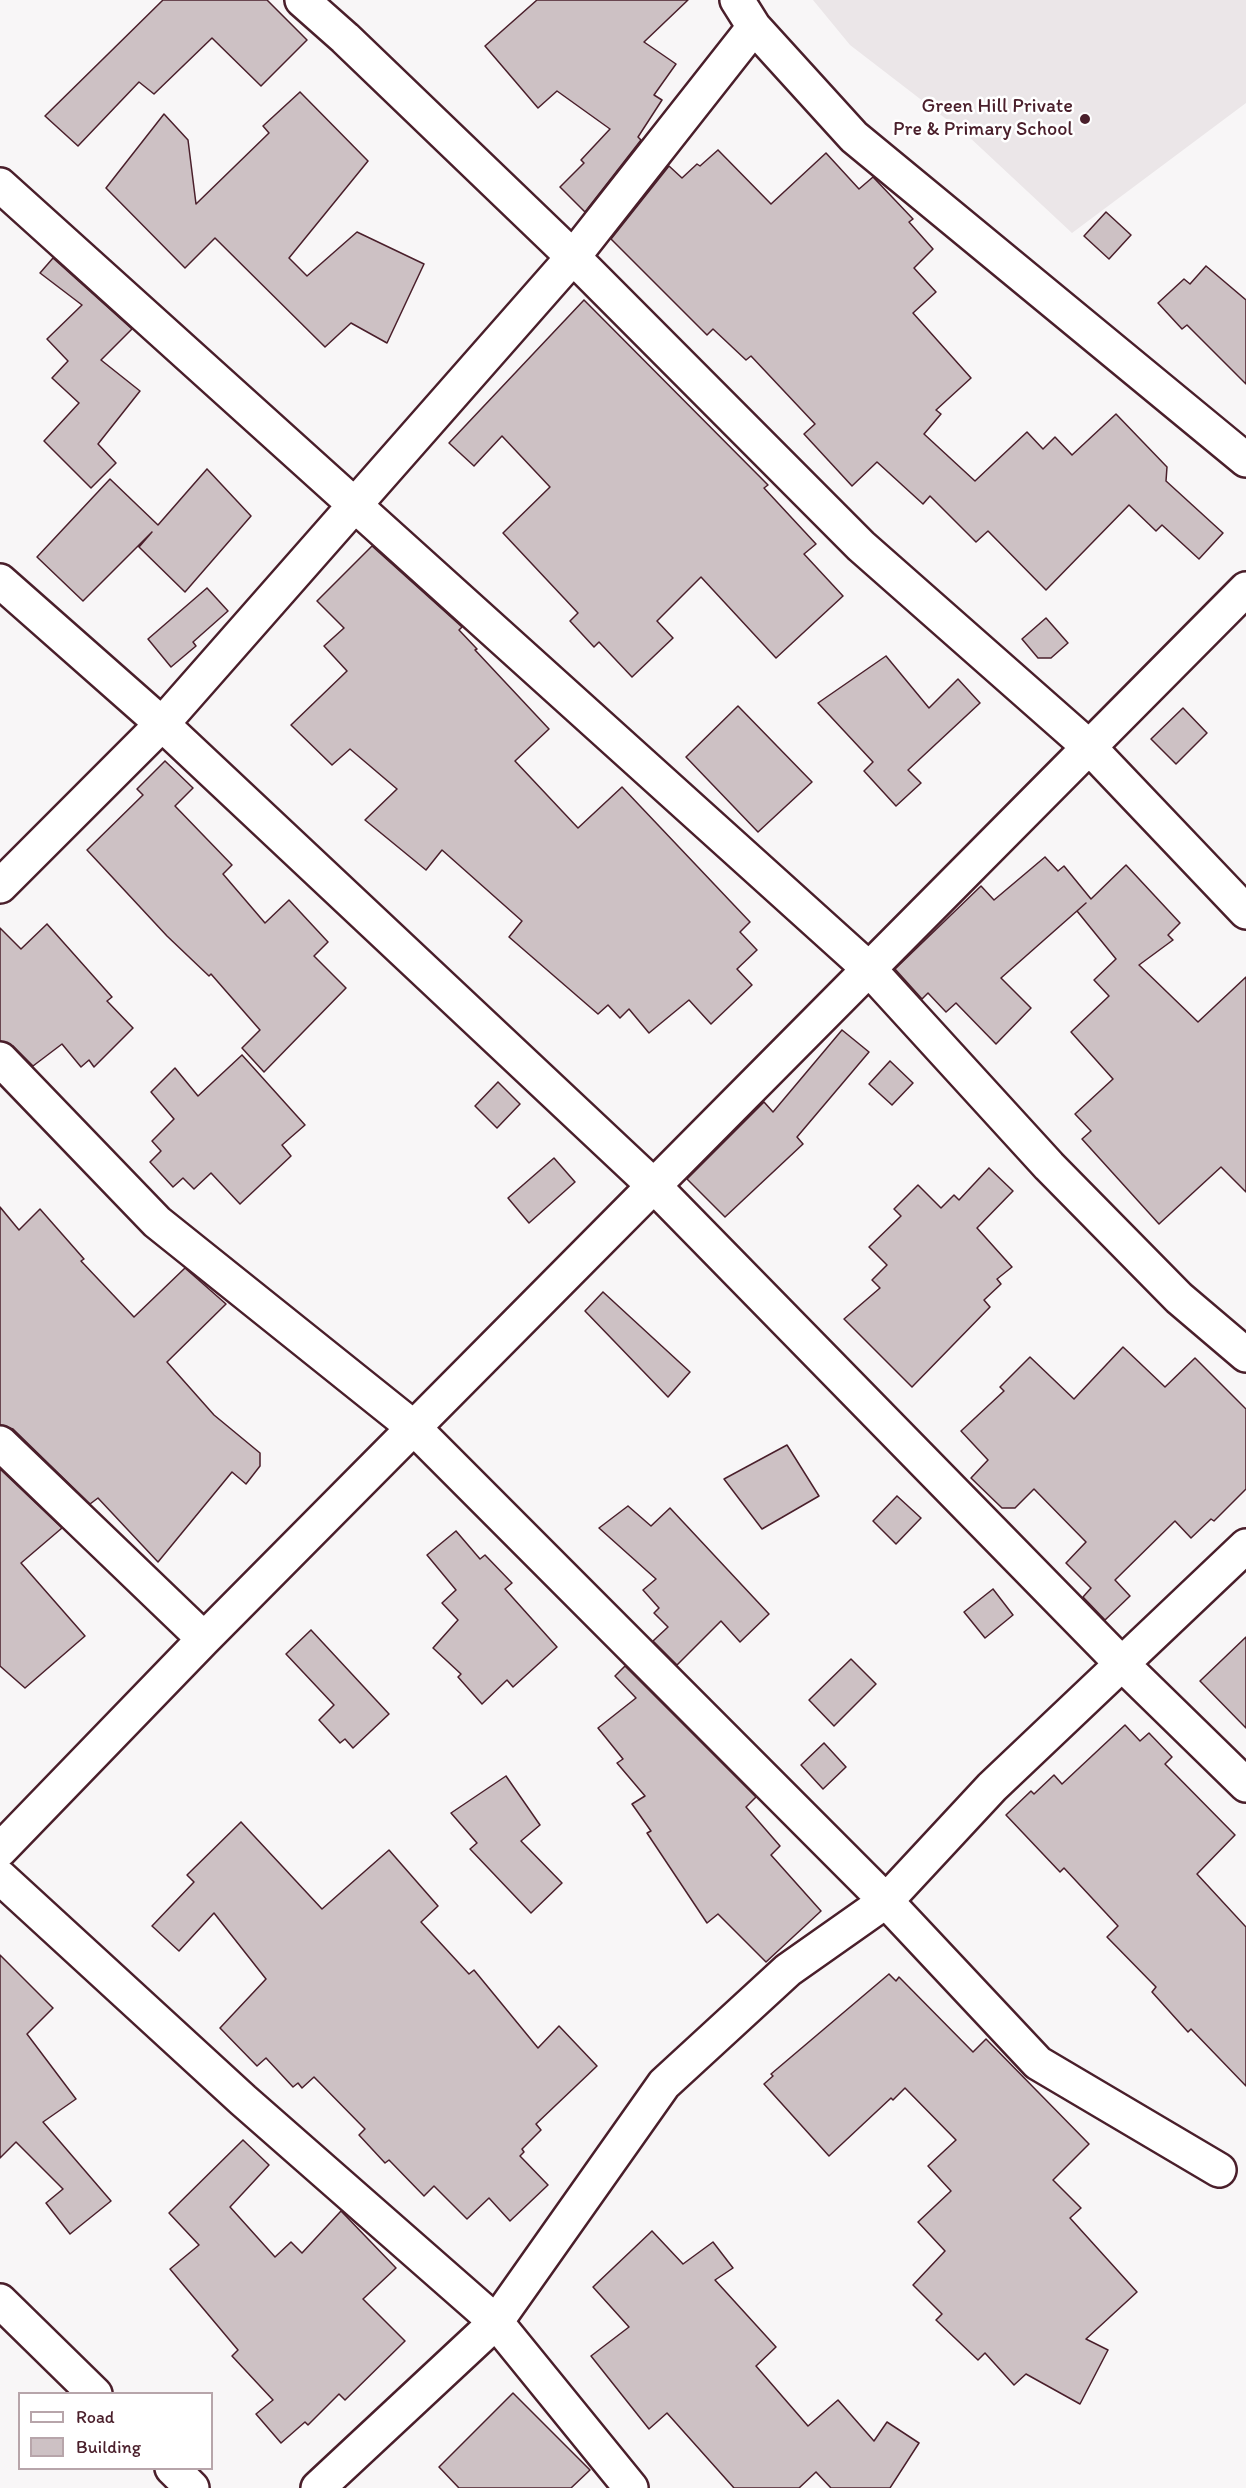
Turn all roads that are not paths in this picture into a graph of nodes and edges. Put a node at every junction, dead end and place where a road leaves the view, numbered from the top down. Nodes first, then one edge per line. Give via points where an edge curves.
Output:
1 (303, 0) edge
2 (746, 13) edge
3 (0, 185) edge
4 (573, 257) junction
5 (1246, 460) edge
6 (0, 581) edge
7 (1246, 589) edge
8 (162, 724) junction
9 (1089, 747) junction
10 (0, 886) edge
11 (1246, 912) edge
12 (869, 969) junction
13 (0, 1059) edge
14 (654, 1186) junction
15 (1246, 1355) edge
16 (413, 1427) junction
17 (0, 1443) edge
18 (1246, 1546) edge
19 (204, 1639) junction
20 (1121, 1663) junction
21 (1246, 1785) edge
22 (0, 1850) edge
23 (0, 1877) edge
24 (886, 1900) junction
25 (1219, 2169) dead end
26 (0, 2301) edge
27 (496, 2322) junction
28 (93, 2392) edge
29 (173, 2470) edge
30 (192, 2488) edge
31 (318, 2488) edge
32 (631, 2488) edge

1 - 4 street
2 - 4 street
2 - 5 street via 854,137
3 - 12 street
4 - 8 street
4 - 9 street via 861,546
6 - 8 street
7 - 9 street
8 - 10 street
8 - 14 street
9 - 11 street
9 - 12 street
12 - 14 street
12 - 15 street via 1049,1166 1179,1298
13 - 16 street via 157,1222
14 - 16 street
14 - 20 street
16 - 19 street
16 - 24 street
17 - 19 street
18 - 20 street
19 - 22 street
20 - 21 street
20 - 24 street via 992,1787
23 - 27 street via 243,2100
24 - 25 street via 1038,2063
24 - 27 street via 788,1970 664,2084
26 - 28 street
27 - 31 street
27 - 32 street
29 - 30 street

